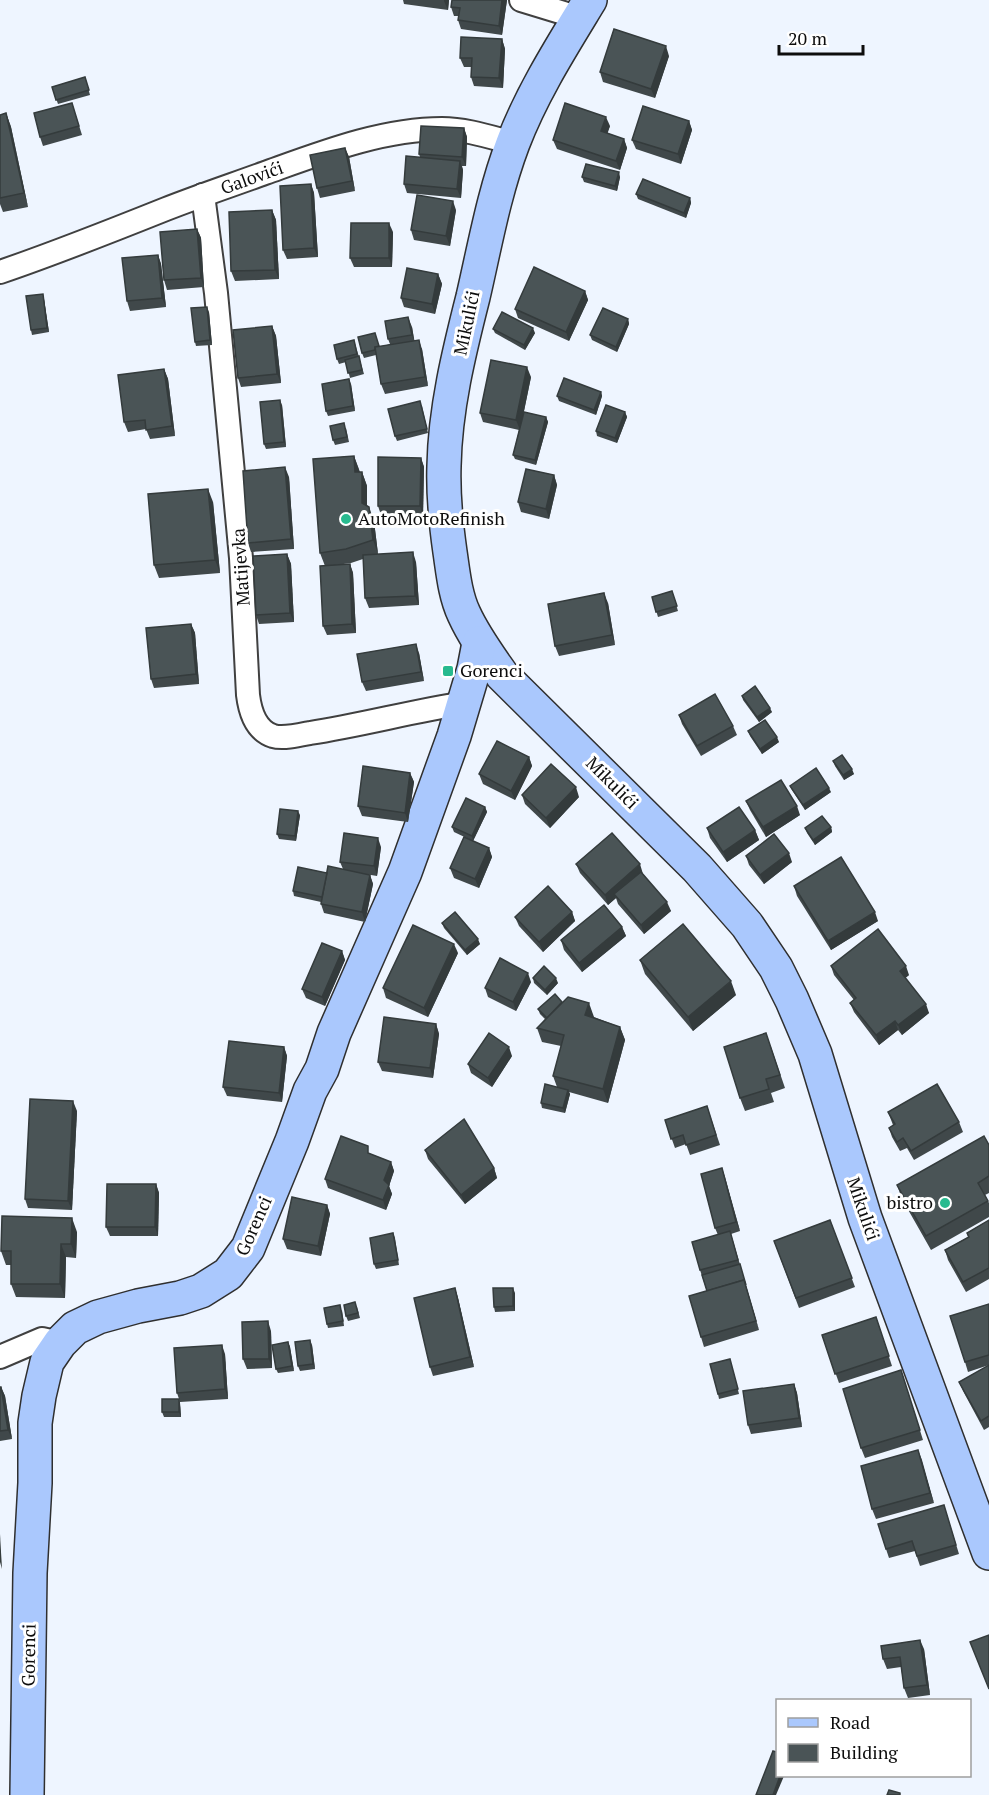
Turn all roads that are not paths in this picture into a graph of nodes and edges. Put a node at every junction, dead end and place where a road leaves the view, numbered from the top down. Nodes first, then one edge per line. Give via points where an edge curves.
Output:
1 (521, 0) edge
2 (585, 9) edge
3 (513, 143) junction
4 (203, 195) junction
5 (0, 272) edge
6 (479, 643) junction
7 (465, 703) junction
8 (60, 1343) junction
9 (0, 1357) edge
10 (989, 1553) edge
11 (27, 1795) edge

1 - 2 street
2 - 3 street, Mikulići
3 - 4 street, Galovići via 466,131 402,133 304,159
3 - 6 street, Mikulići via 489,221 464,327 448,416 444,465 454,579 464,613
4 - 5 street, Galovići
4 - 7 street, Matijevka via 241,558 250,708 255,722 274,736 286,736
6 - 7 street, Gorenci
6 - 10 street, Mikulići via 502,675 711,884 747,925 776,968 814,1054 865,1218
7 - 8 street, Gorenci via 405,872 310,1091 248,1248 228,1274 201,1291 98,1317 75,1328
8 - 9 street via 42,1339
8 - 11 street, Gorenci via 47,1362 35,1423

